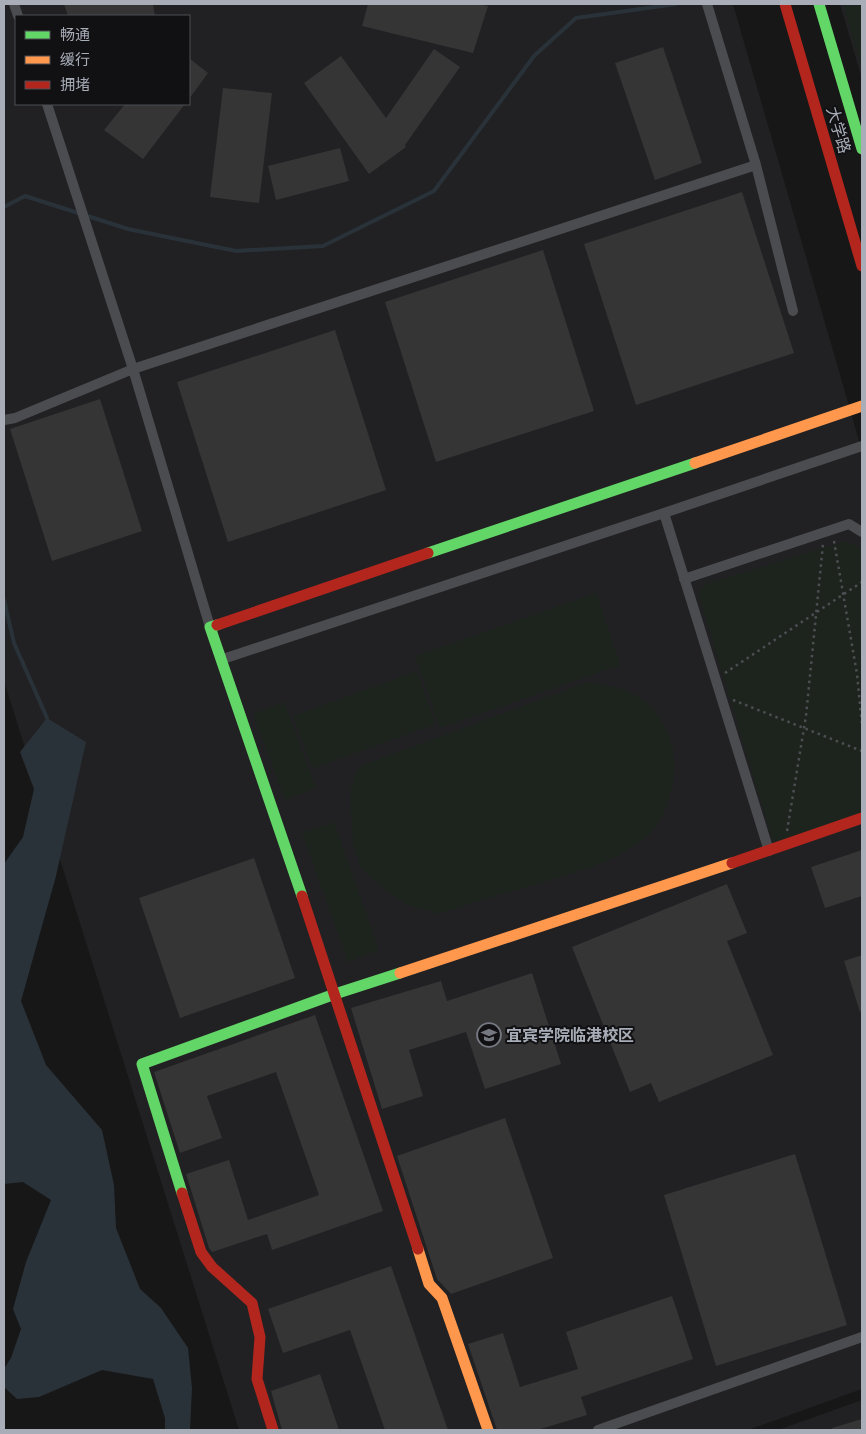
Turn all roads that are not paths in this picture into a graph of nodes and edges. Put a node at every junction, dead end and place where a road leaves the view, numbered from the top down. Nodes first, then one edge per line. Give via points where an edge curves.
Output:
1 (707, 4) edge
2 (785, 4) edge
3 (819, 4) edge
4 (46, 105) edge
5 (862, 149) edge
6 (756, 165) junction
7 (862, 266) edge
8 (793, 311) dead end
9 (133, 369) junction
10 (862, 406) edge
11 (4, 420) edge
12 (862, 446) edge
13 (664, 513) junction
14 (862, 532) edge
15 (684, 579) junction
16 (210, 627) junction
17 (223, 659) junction
18 (862, 818) edge
19 (768, 851) junction
20 (335, 994) junction
21 (862, 1337) edge
22 (273, 1430) edge
23 (488, 1430) edge
24 (598, 1430) edge

1 - 6 street
2 - 7 street, 大学路
3 - 5 street, 大学路
4 - 9 street
6 - 8 street
6 - 9 street
9 - 11 street
9 - 16 street
10 - 16 street
12 - 13 street
13 - 15 street
13 - 17 street
14 - 15 street via 849,524
15 - 19 street
16 - 17 street
17 - 20 street
18 - 19 street
19 - 20 street
20 - 22 street via 142,1064 201,1252 252,1303 260,1337 257,1379
20 - 23 street via 428,1284 442,1298
21 - 24 street

